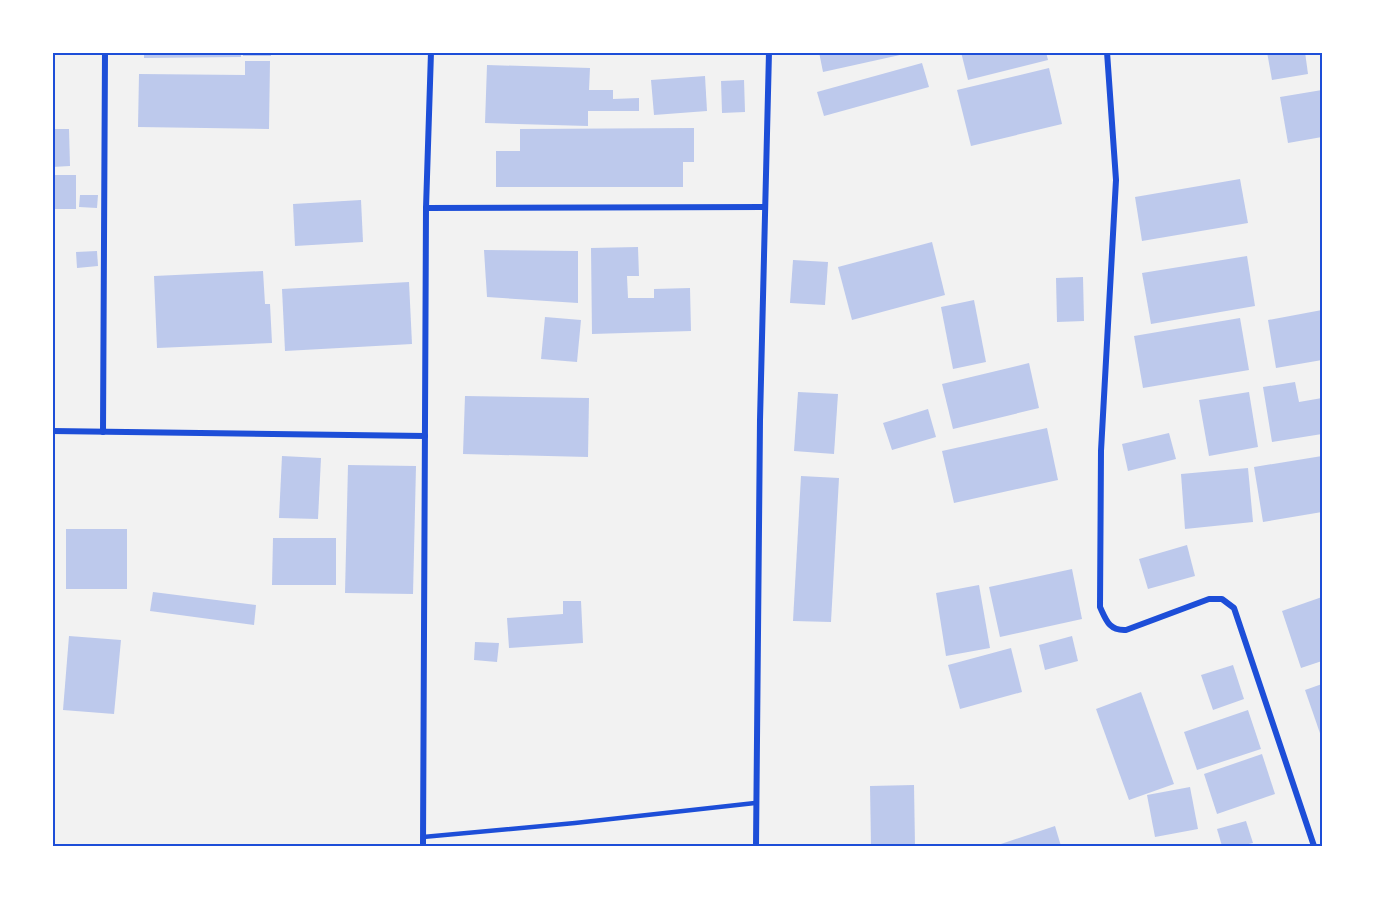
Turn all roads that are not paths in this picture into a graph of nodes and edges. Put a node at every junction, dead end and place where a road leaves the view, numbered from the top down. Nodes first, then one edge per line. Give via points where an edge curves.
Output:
1 (105, 52) edge
2 (431, 52) edge
3 (769, 52) edge
4 (1107, 52) edge
5 (765, 207) junction
6 (426, 208) junction
7 (52, 431) edge
8 (103, 432) junction
9 (425, 435) junction
10 (755, 803) junction
11 (423, 837) junction
12 (423, 846) edge
13 (756, 846) edge
14 (1314, 846) edge

1 - 8 street
2 - 6 street
3 - 5 street
4 - 14 street via 1116,180 1101,451 1100,607 1110,627 1117,631 1209,599 1222,599 1234,608
5 - 6 street
5 - 10 street
6 - 9 street
7 - 8 street
8 - 9 street
9 - 11 street
10 - 11 lane
10 - 13 street
11 - 12 street

